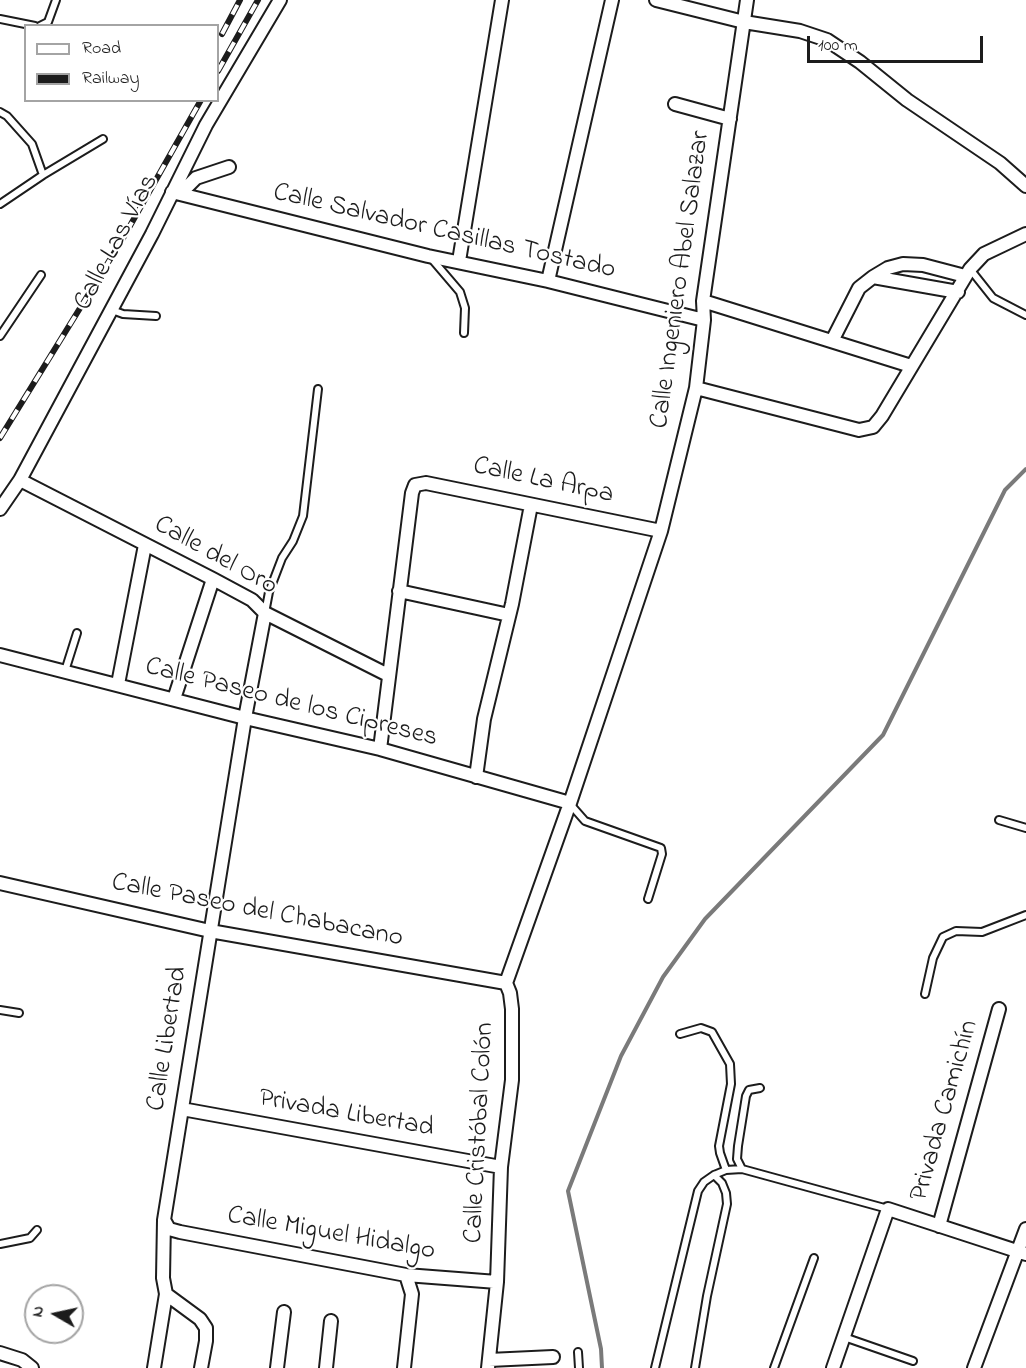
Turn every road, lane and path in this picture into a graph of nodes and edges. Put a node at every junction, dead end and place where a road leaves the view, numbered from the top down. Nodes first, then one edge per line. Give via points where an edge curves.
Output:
1 (56, 0) edge
2 (280, 0) edge
3 (502, 0) edge
4 (612, 0) edge
5 (656, 0) edge
6 (747, 0) edge
7 (0, 19) edge
8 (744, 22) junction
9 (25, 24) edge
10 (44, 24) edge
11 (675, 104) dead end
12 (0, 112) edge
13 (730, 119) junction
14 (103, 139) dead end
15 (229, 167) dead end
16 (43, 174) junction
17 (1026, 186) edge
18 (176, 193) junction
19 (0, 204) edge
20 (1026, 234) edge
21 (428, 256) junction
22 (459, 261) junction
23 (967, 273) junction
24 (41, 275) dead end
25 (873, 277) junction
26 (548, 281) junction
27 (958, 292) junction
28 (703, 302) junction
29 (111, 310) junction
30 (1026, 315) edge
31 (156, 316) dead end
32 (704, 320) junction
33 (464, 333) dead end
34 (0, 336) edge
35 (832, 341) junction
36 (911, 366) junction
37 (696, 388) junction
38 (318, 389) dead end
39 (20, 480) junction
40 (531, 505) junction
41 (0, 509) edge
42 (662, 531) junction
43 (145, 545) junction
44 (213, 579) junction
45 (399, 591) junction
46 (265, 613) junction
47 (509, 615) junction
48 (76, 633) dead end
49 (0, 655) edge
50 (65, 671) junction
51 (388, 675) junction
52 (118, 684) junction
53 (174, 699) junction
54 (245, 718) junction
55 (380, 749) junction
56 (476, 777) junction
57 (570, 804) junction
58 (999, 820) dead end
59 (1026, 828) edge
60 (0, 883) edge
61 (648, 899) dead end
62 (1026, 915) edge
63 (210, 931) junction
64 (506, 983) junction
65 (925, 994) dead end
66 (999, 1009) dead end
67 (0, 1010) edge
68 (19, 1013) dead end
69 (680, 1034) dead end
70 (760, 1088) dead end
71 (182, 1109) junction
72 (501, 1167) junction
73 (742, 1169) junction
74 (726, 1170) junction
75 (714, 1174) junction
76 (888, 1209) junction
77 (164, 1220) junction
78 (939, 1226) junction
79 (1026, 1229) edge
80 (37, 1230) dead end
81 (0, 1244) edge
82 (1022, 1253) edge
83 (814, 1258) dead end
84 (406, 1275) junction
85 (497, 1282) junction
86 (166, 1294) junction
87 (284, 1312) dead end
88 (331, 1321) dead end
89 (844, 1337) junction
90 (579, 1352) dead end
91 (0, 1353) edge
92 (553, 1357) dead end
93 (913, 1361) dead end
94 (489, 1364) edge
95 (32, 1368) edge
96 (154, 1368) edge
97 (201, 1368) edge
98 (277, 1368) edge
99 (326, 1368) edge
100 (404, 1368) edge
101 (579, 1368) edge
102 (655, 1368) edge
103 (695, 1368) edge
104 (774, 1368) edge
105 (833, 1368) edge
106 (974, 1368) edge

1 - 10 lane
2 - 18 street, Calle Las Vías via 206,125
3 - 22 street
4 - 26 street
5 - 8 street
6 - 8 street, Calle Ingeniero Abel Salazar
7 - 9 lane
8 - 13 street, Calle Ingeniero Abel Salazar
8 - 17 street via 800,31 827,40 1000,163
11 - 13 street
12 - 16 lane via 32,144
13 - 28 street, Calle Ingeniero Abel Salazar
14 - 16 lane
15 - 18 street via 196,178
16 - 19 lane
18 - 21 street, Calle Salvador Casillas Tostado
18 - 29 street, Calle Las Vías
20 - 23 street via 984,254
21 - 22 street, Calle Salvador Casillas Tostado
21 - 33 lane via 460,292 465,308
22 - 26 street, Calle Salvador Casillas Tostado
23 - 25 street via 903,264
23 - 27 street
23 - 30 lane via 993,298
24 - 34 lane
25 - 27 street
25 - 35 street via 859,288
26 - 32 street, Calle Salvador Casillas Tostado
27 - 36 street
28 - 32 street, Calle Ingeniero Abel Salazar
28 - 35 street
29 - 31 lane via 123,315
29 - 39 street, Calle Las Vías
32 - 37 street, Calle Ingeniero Abel Salazar
35 - 36 street
36 - 37 street via 882,416 873,427 860,430
37 - 42 street, Calle Ingeniero Abel Salazar
38 - 46 lane via 303,516 282,558
39 - 41 street, Calle Las Vías
39 - 43 street, Calle del Oro
40 - 42 street, Calle La Arpa
40 - 45 street, Calle La Arpa via 426,483 415,485
40 - 47 street
42 - 57 street, Calle Ingeniero Abel Salazar
43 - 44 street, Calle del Oro
43 - 52 street
44 - 46 street, Calle del Oro via 252,600
44 - 53 street
45 - 47 street
45 - 51 street
46 - 51 street, Calle del Oro
46 - 54 street, Calle Libertad
47 - 56 street via 484,719
48 - 50 lane
49 - 50 street, Calle Paseo de los Cipreses
50 - 52 street, Calle Paseo de los Cipreses
51 - 55 street
52 - 53 street, Calle Paseo de los Cipreses
53 - 54 street, Calle Paseo de los Cipreses
54 - 55 street, Calle Paseo de los Cipreses
54 - 63 street, Calle Libertad
55 - 56 street, Calle Paseo de los Cipreses
56 - 57 street, Calle Paseo de los Cipreses
57 - 61 lane via 587,822 661,848
57 - 64 street, Calle Cristóbal Colón
58 - 59 lane
60 - 63 street, Calle Paseo del Chabacano
62 - 65 lane via 982,932 956,931 943,937 933,957
63 - 64 street, Calle Paseo del Chabacano
63 - 71 street, Calle Libertad
64 - 72 street, Calle Cristóbal Colón via 513,1035 512,1080
66 - 78 street, Privada Camichín
67 - 68 lane
69 - 74 lane via 701,1028 712,1032 730,1064 731,1084 719,1146
70 - 73 lane via 749,1090 746,1096 738,1146
71 - 72 street, Privada Libertad
71 - 77 street, Calle Libertad
72 - 85 street, Calle Cristóbal Colón
73 - 74 lane
73 - 76 lane
74 - 75 lane
75 - 102 lane via 698,1191
75 - 103 lane via 722,1183 727,1204
76 - 78 street
76 - 89 street
77 - 84 street, Calle Miguel Hidalgo via 169,1229 180,1232
77 - 86 street, Calle Libertad
78 - 82 street
79 - 82 street
80 - 81 lane via 30,1238
82 - 106 street
83 - 104 lane
84 - 85 street, Calle Miguel Hidalgo
84 - 100 street via 412,1293
85 - 94 street, Calle Cristóbal Colón
86 - 96 street, Calle Libertad
86 - 97 street via 201,1319 206,1328
87 - 98 street
88 - 99 street
89 - 93 lane
89 - 105 street
90 - 101 lane
91 - 95 street
92 - 94 street

